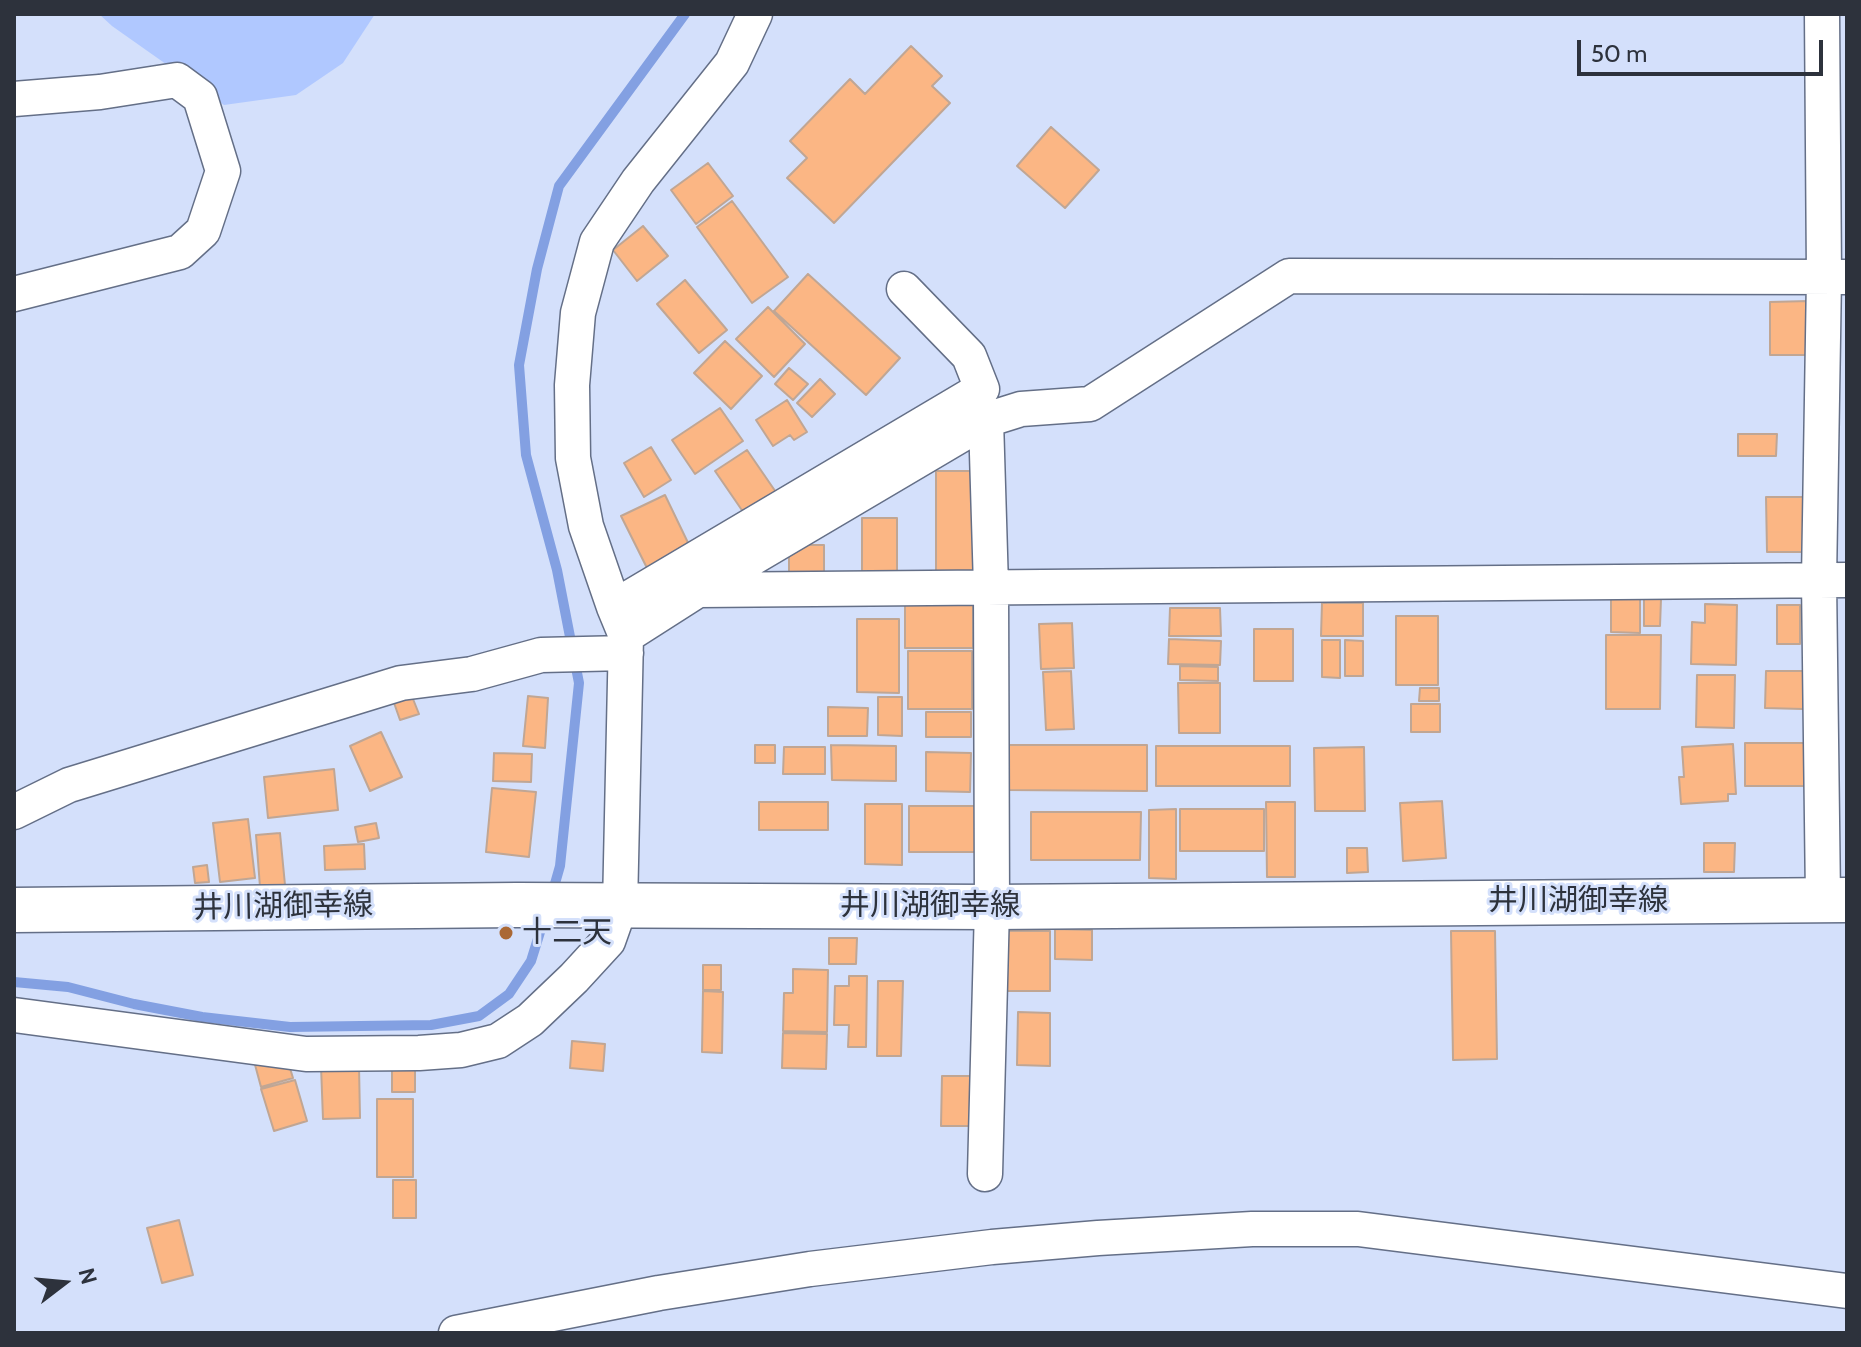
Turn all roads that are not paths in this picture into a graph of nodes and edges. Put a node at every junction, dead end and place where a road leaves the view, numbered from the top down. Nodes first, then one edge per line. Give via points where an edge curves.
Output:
1 (755, 14) edge
2 (1822, 14) edge
3 (14, 99) edge
4 (1835, 277) edge
5 (904, 289) dead end
6 (14, 294) edge
7 (990, 408) junction
8 (1833, 580) edge
9 (991, 587) junction
10 (698, 590) junction
11 (622, 632) junction
12 (14, 812) edge
13 (1835, 900) edge
14 (606, 906) junction
15 (992, 907) junction
16 (14, 910) edge
17 (14, 1015) edge
18 (985, 1174) dead end
19 (1847, 1291) edge
20 (456, 1333) edge

1 - 11 street via 732,63 597,242 578,313 573,458 586,526
2 - 4 street
3 - 6 street via 177,80 200,97 223,171 203,231 180,252
4 - 7 street via 1289,276 1090,404
4 - 8 street
5 - 7 street via 969,356
7 - 9 street
7 - 10 street
7 - 11 street
8 - 9 street
8 - 13 street
9 - 10 street
9 - 15 street
10 - 11 street
11 - 12 street via 472,674 401,683 69,785
11 - 14 street
13 - 15 main road, 井川湖御幸線
14 - 15 main road, 井川湖御幸線
14 - 16 main road, 井川湖御幸線
14 - 17 street via 608,941 574,978 530,1020 498,1041 461,1050 306,1054
15 - 18 street
19 - 20 street via 1358,1229 1252,1229 1083,1239 825,1267

